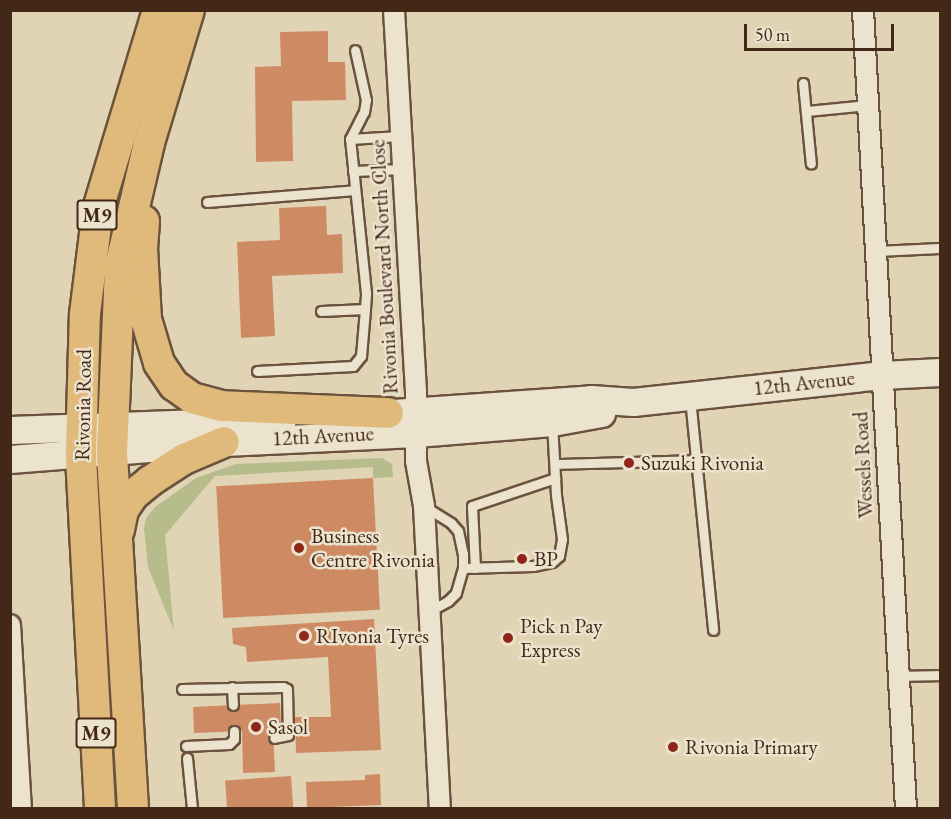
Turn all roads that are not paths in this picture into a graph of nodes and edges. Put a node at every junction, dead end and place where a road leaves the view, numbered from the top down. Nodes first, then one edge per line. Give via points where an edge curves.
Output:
1 (158, 10) edge
2 (189, 10) edge
3 (394, 10) edge
4 (863, 10) edge
5 (355, 50) dead end
6 (803, 83) dead end
7 (868, 105) junction
8 (807, 111) junction
9 (400, 136) junction
10 (350, 139) junction
11 (149, 143) junction
12 (811, 164) dead end
13 (402, 169) junction
14 (353, 171) junction
15 (355, 190) junction
16 (207, 202) dead end
17 (940, 248) edge
18 (876, 251) junction
19 (365, 309) junction
20 (321, 311) dead end
21 (257, 371) dead end
22 (940, 372) edge
23 (882, 375) junction
24 (690, 396) junction
25 (633, 402) junction
26 (406, 419) junction
27 (552, 422) junction
28 (10, 430) edge
29 (112, 439) junction
30 (81, 441) junction
31 (224, 442) junction
32 (10, 459) edge
33 (697, 460) junction
34 (555, 464) junction
35 (555, 478) junction
36 (424, 506) junction
37 (117, 538) junction
38 (464, 568) junction
39 (475, 568) junction
40 (429, 611) junction
41 (10, 625) edge
42 (713, 630) dead end
43 (940, 675) edge
44 (899, 676) junction
45 (232, 687) junction
46 (182, 689) dead end
47 (233, 705) dead end
48 (237, 737) dead end
49 (274, 738) dead end
50 (186, 746) dead end
51 (187, 758) dead end
52 (21, 808) edge
53 (100, 808) edge
54 (133, 808) edge
55 (192, 808) edge
56 (440, 808) edge
57 (906, 808) edge

1 - 30 main road, Rivonia Road / M9 via 98,209 85,314
2 - 11 main road, Rivonia Road / M9
3 - 9 street, Rivonia Boulevard North Close
4 - 7 street, Wessels Road
5 - 10 lane via 366,100
6 - 8 lane
7 - 8 lane
7 - 18 street, Wessels Road
8 - 12 lane
9 - 10 lane
9 - 13 street, Rivonia Boulevard North Close
10 - 14 lane
11 - 26 main road via 142,248 146,319 159,363 174,385 192,399 221,406
11 - 29 main road, Rivonia Road / M9 via 120,267
13 - 14 lane
13 - 26 street, Rivonia Boulevard North Close
14 - 15 lane
15 - 16 lane
15 - 19 lane
17 - 18 lane
18 - 23 street, Wessels Road
19 - 20 lane
19 - 21 lane via 361,356 353,366
22 - 23 main road, 12th Avenue
23 - 24 main road, 12th Avenue
23 - 44 street, Wessels Road
24 - 25 main road, 12th Avenue
24 - 33 lane
25 - 26 main road, 12th Avenue via 591,399
25 - 27 main road, 12th Avenue
26 - 27 main road, 12th Avenue
26 - 29 main road, 12th Avenue
26 - 31 main road, 12th Avenue
26 - 36 street, Rivonia Boulevard North Close
27 - 34 lane
28 - 30 main road, 12th Avenue
29 - 30 main road, 12th Avenue
29 - 31 main road, 12th Avenue
29 - 37 main road, Rivonia Road / M9
30 - 32 main road, 12th Avenue
30 - 53 main road, Rivonia Road / M9
31 - 37 main road via 163,470 133,495 123,510
33 - 34 lane
33 - 42 lane
34 - 35 lane
35 - 39 lane via 472,506
35 - 39 lane via 562,539 559,556 552,562 533,566
36 - 38 lane via 458,531
36 - 40 street, Rivonia Boulevard North Close
37 - 54 main road, Rivonia Road / M9
38 - 39 lane
38 - 40 lane via 456,592
40 - 56 street, Rivonia Boulevard North Close
41 - 52 street
43 - 44 lane
44 - 57 street, Wessels Road
45 - 46 lane
45 - 47 lane
45 - 49 lane via 287,689 288,735
48 - 50 lane via 229,744
51 - 55 lane

